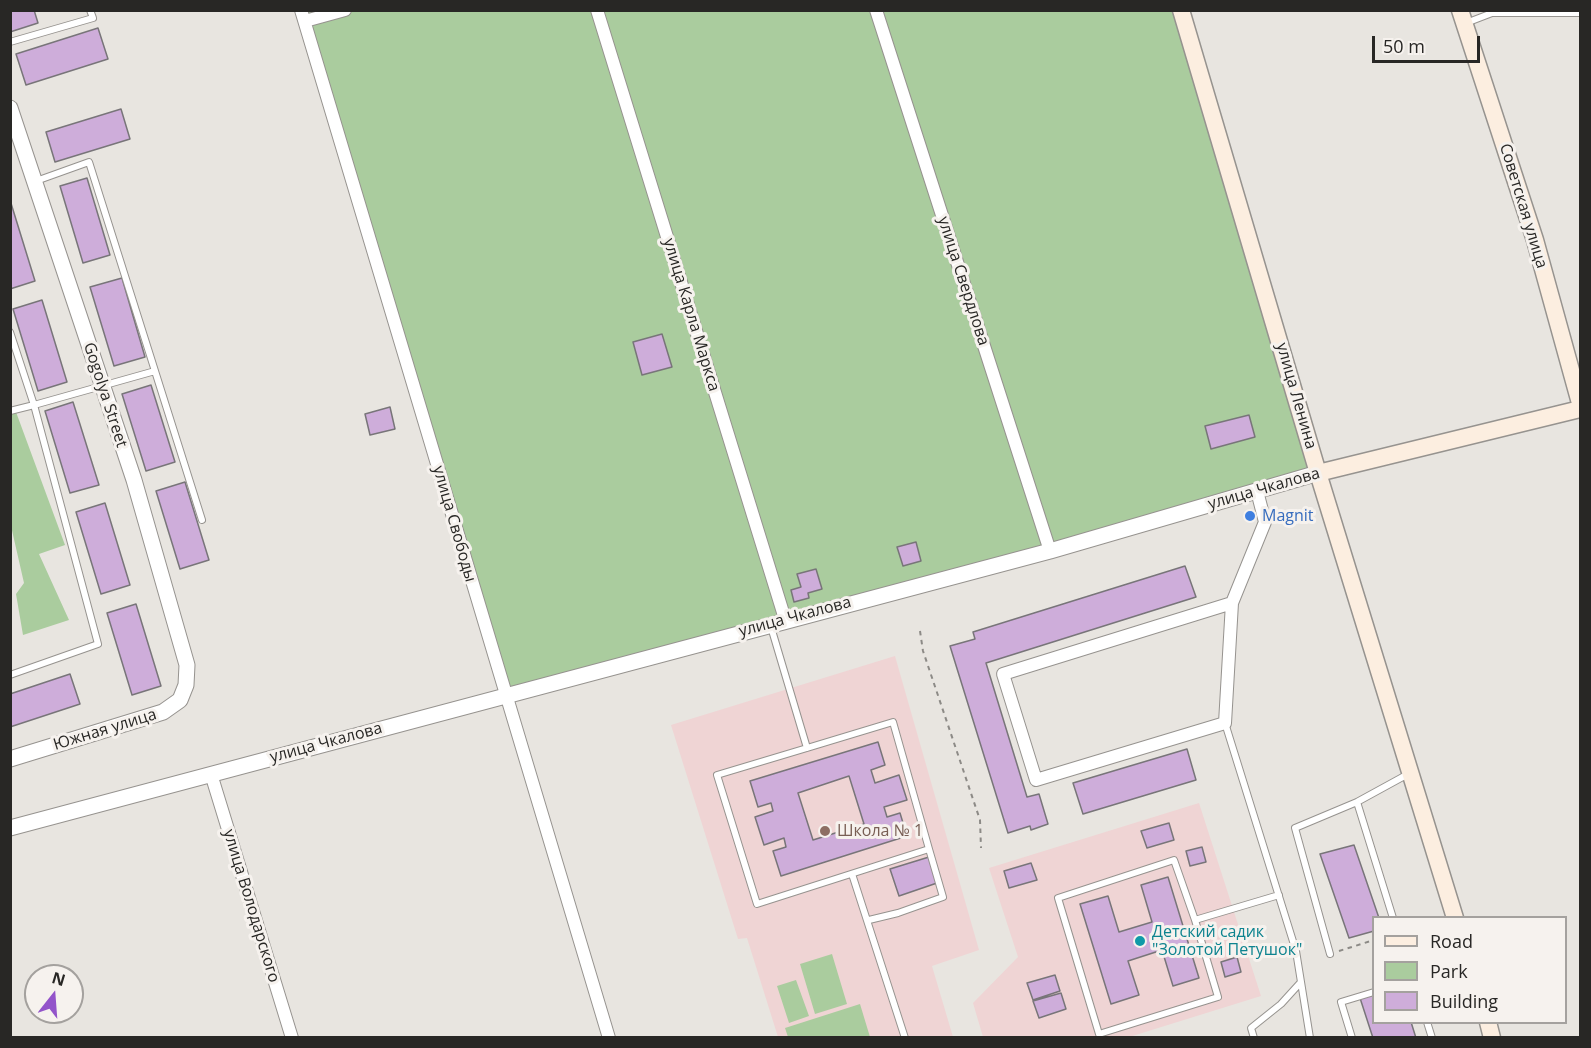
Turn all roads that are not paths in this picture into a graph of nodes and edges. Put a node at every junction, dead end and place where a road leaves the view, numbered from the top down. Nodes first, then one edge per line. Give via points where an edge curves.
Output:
1 (90, 10) edge
2 (345, 10) edge
3 (597, 10) edge
4 (876, 10) edge
5 (1181, 10) edge
6 (1581, 13) edge
7 (303, 16) edge
8 (1462, 17) edge
9 (10, 42) edge
10 (11, 109) edge
11 (34, 181) junction
12 (10, 332) edge
13 (155, 371) junction
14 (103, 387) junction
15 (1581, 403) edge
16 (34, 405) junction
17 (1581, 409) edge
18 (10, 411) edge
19 (1318, 474) junction
20 (1257, 491) junction
21 (202, 520) dead end
22 (1050, 551) junction
23 (1232, 603) junction
24 (785, 619) junction
25 (770, 623) junction
26 (10, 675) edge
27 (186, 685) joint
28 (504, 694) junction
29 (1224, 723) junction
30 (807, 748) junction
31 (10, 759) edge
32 (1410, 773) junction
33 (211, 774) junction
34 (1357, 802) junction
35 (10, 828) edge
36 (929, 849) junction
37 (852, 874) junction
38 (1279, 895) junction
39 (1392, 916) edge
40 (1454, 916) edge
41 (869, 920) junction
42 (1195, 920) junction
43 (1330, 954) road end
44 (1301, 982) junction
45 (1372, 993) edge
46 (292, 1038) edge
47 (609, 1038) edge
48 (905, 1038) edge
49 (1254, 1038) edge
50 (1310, 1038) edge
51 (1352, 1038) edge

1 - 9 lane via 93,18
2 - 7 street
3 - 24 street, улица Карла Маркса
4 - 22 street, улица Свердлова
5 - 19 main road, улица Ленина
6 - 8 lane
7 - 28 street, улица Свободы
8 - 15 main road, Советская улица via 1535,240
10 - 11 street, Gogolya Street
11 - 13 lane via 88,162
11 - 14 street, Gogolya Street
12 - 16 lane
13 - 14 lane
13 - 21 lane
14 - 16 lane
14 - 27 street, Gogolya Street via 187,665
16 - 18 lane
16 - 26 lane via 98,644
17 - 19 main road, улица Чкалова
19 - 20 street, улица Чкалова
19 - 32 main road, улица Ленина
20 - 22 street, улица Чкалова
20 - 23 street via 1264,522
22 - 24 street, улица Чкалова
23 - 29 street
23 - 29 street via 1004,675 1036,780
24 - 25 street, улица Чкалова
25 - 28 street, улица Чкалова
25 - 30 lane
27 - 31 street, Южная улица via 180,700 163,712
28 - 33 street, улица Чкалова
28 - 47 street, улица Свободы
29 - 38 lane
30 - 36 lane via 893,722
30 - 37 lane via 717,775 757,904
32 - 34 lane
32 - 40 main road, улица Ленина
33 - 35 street, улица Чкалова
33 - 46 street, улица Володарского
34 - 39 lane
34 - 43 lane via 1295,828
36 - 37 lane
36 - 41 lane via 943,897
37 - 41 lane
38 - 42 lane
38 - 44 lane
41 - 48 lane
42 - 42 lane via 1174,860 1058,898 1099,1034 1218,997
44 - 49 lane via 1251,1028
44 - 50 lane
45 - 51 lane via 1341,1002

